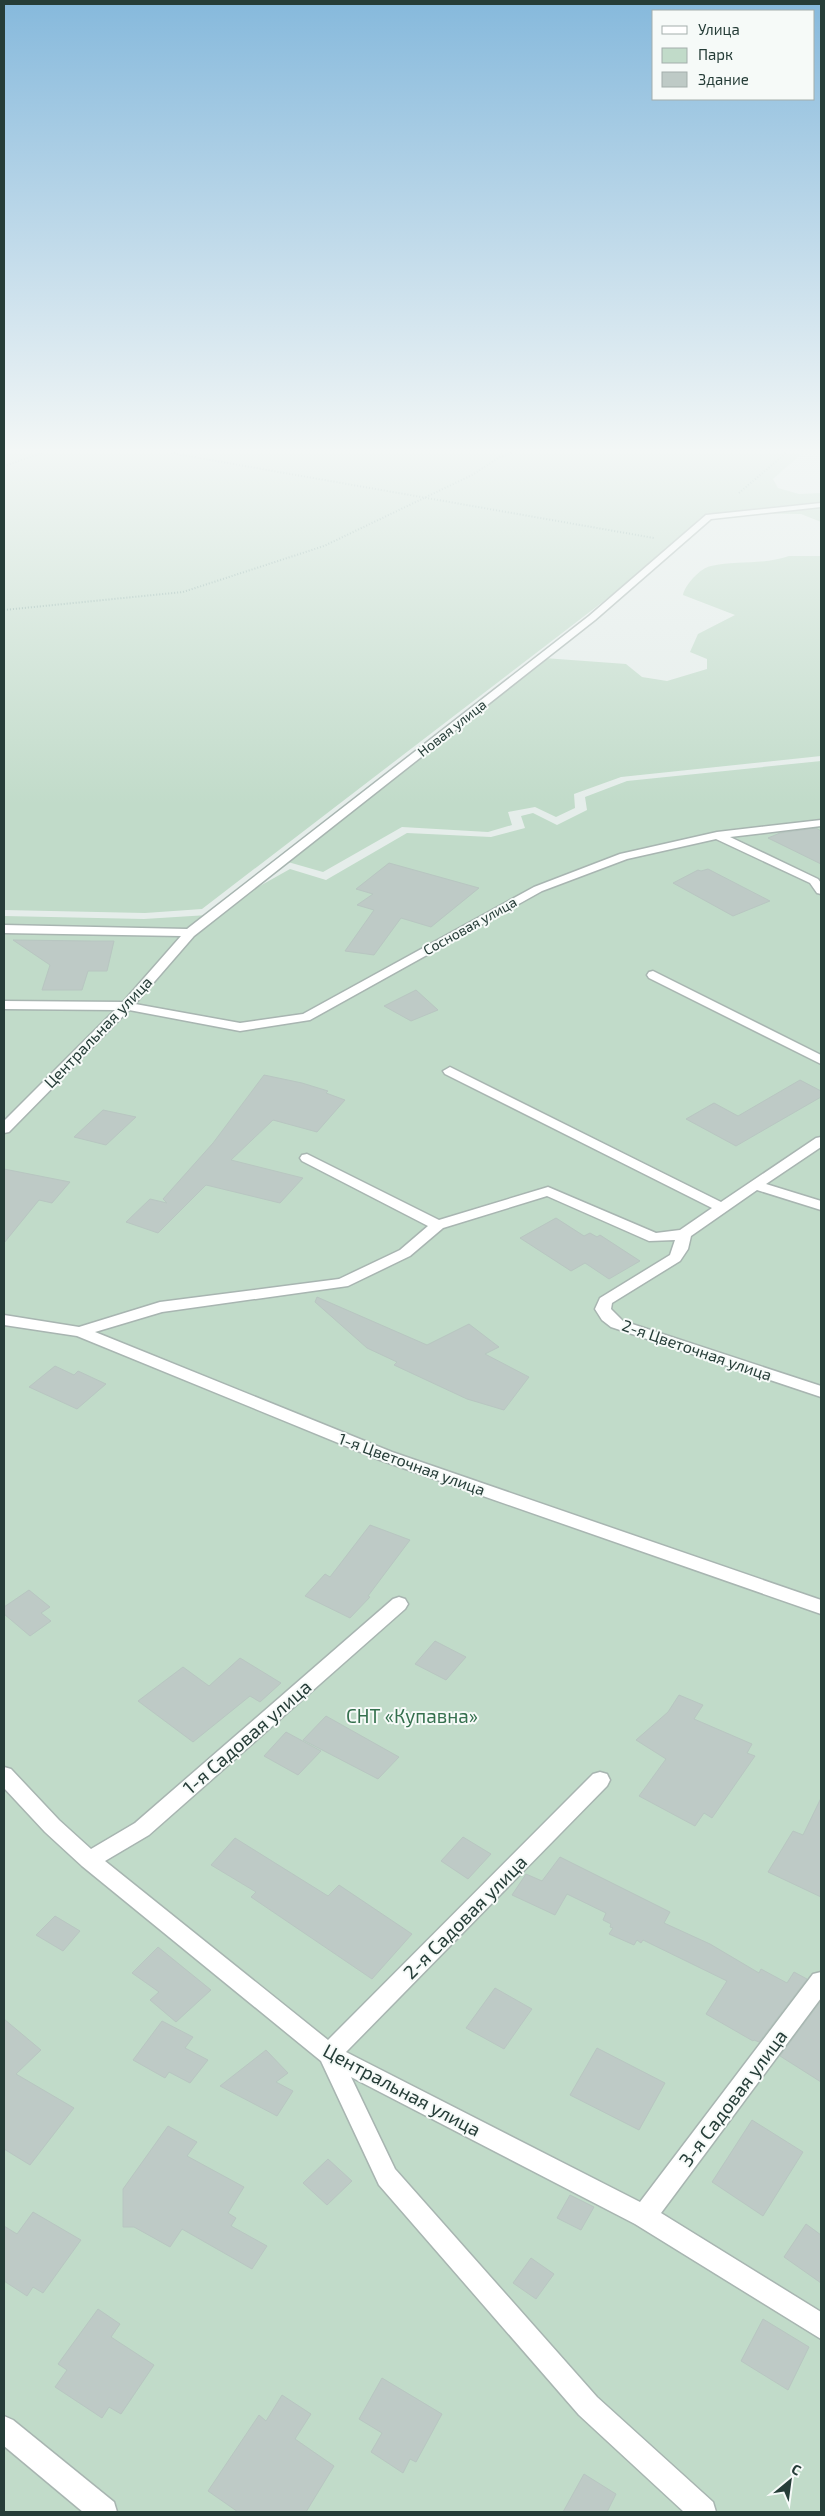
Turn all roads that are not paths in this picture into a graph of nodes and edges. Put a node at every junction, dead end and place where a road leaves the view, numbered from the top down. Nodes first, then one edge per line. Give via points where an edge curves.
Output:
1 (647, 570) edge
2 (821, 823) edge
3 (717, 835) junction
4 (821, 891) edge
5 (4, 929) edge
6 (190, 933) junction
7 (653, 975) dead end
8 (4, 1005) edge
9 (126, 1006) junction
10 (821, 1060) edge
11 (450, 1071) dead end
12 (4, 1129) edge
13 (821, 1141) edge
14 (307, 1158) dead end
15 (755, 1185) junction
16 (821, 1206) edge
17 (722, 1208) junction
18 (438, 1225) junction
19 (684, 1234) junction
20 (4, 1320) edge
21 (80, 1332) junction
22 (821, 1392) edge
23 (399, 1604) dead end
24 (821, 1607) edge
25 (4, 1775) edge
26 (600, 1780) dead end
27 (89, 1860) junction
28 (821, 1981) edge
29 (329, 2054) junction
30 (644, 2216) junction
31 (821, 2326) edge
32 (4, 2429) edge
33 (104, 2512) edge
34 (703, 2512) edge

1 - 6 street, Новая улица via 592,618
2 - 3 street, Сосновая улица
3 - 4 street via 814,881
3 - 9 street, Сосновая улица via 624,856 538,889 306,1017 240,1027
5 - 6 street
6 - 9 street, Центральная улица
7 - 10 street
8 - 9 street, Сосновая улица
9 - 12 street, Центральная улица
11 - 17 street
13 - 15 street
14 - 18 street
15 - 16 street
15 - 17 street
17 - 19 street
18 - 19 street via 548,1190 654,1238
18 - 21 street via 405,1252 343,1283 160,1308
19 - 22 street, 2-я Цветочная улица via 675,1258 605,1301 603,1309 608,1317 617,1324
20 - 21 street, 1-я Цветочная улица
21 - 24 street, 1-я Цветочная улица via 386,1456
23 - 27 street, 1-я Садовая улица via 142,1828
25 - 27 street, Центральная улица
26 - 29 street, 2-я Садовая улица
27 - 29 street, Центральная улица
28 - 30 street, 3-я Садовая улица
29 - 30 street, Центральная улица
29 - 34 street via 387,2177 588,2406
30 - 31 street, Центральная улица
32 - 33 street

